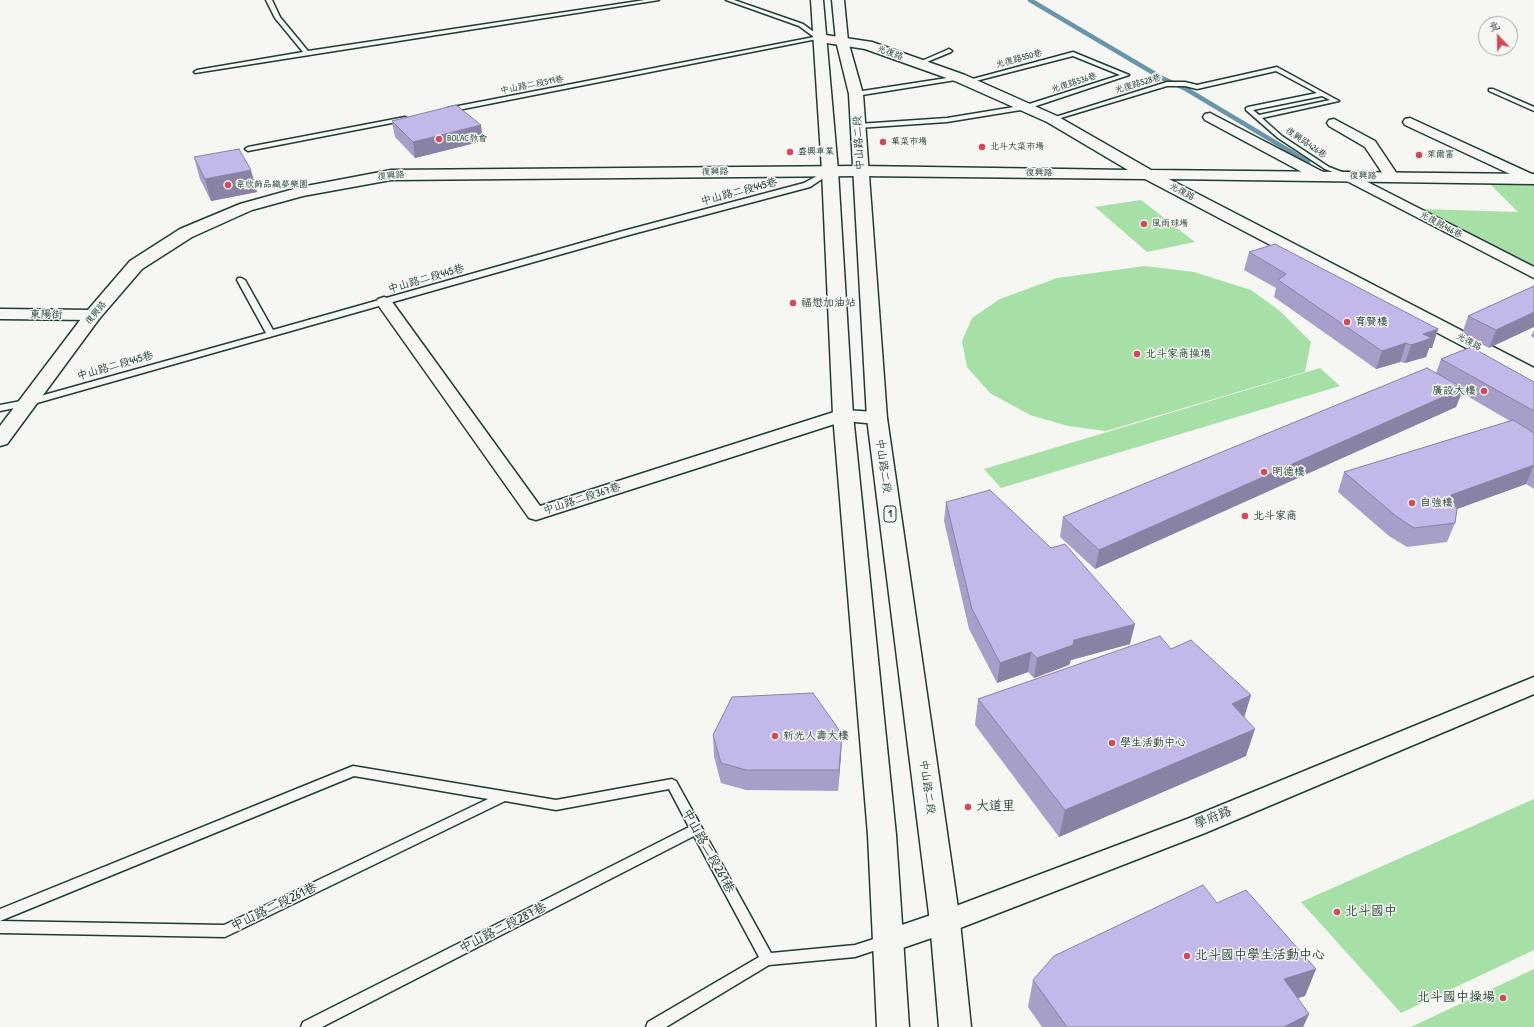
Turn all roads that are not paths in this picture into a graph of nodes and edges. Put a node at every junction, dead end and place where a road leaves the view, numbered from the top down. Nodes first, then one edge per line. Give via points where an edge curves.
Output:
1 (269, 0) edge
2 (656, 0) edge
3 (729, 0) edge
4 (817, 0) edge
5 (838, 0) edge
6 (819, 38) junction
7 (842, 41) junction
8 (949, 51) dead end
9 (307, 53) junction
10 (920, 64) junction
11 (1277, 69) joint
12 (198, 72) dead end
13 (1126, 75) joint
14 (964, 79) junction
15 (1491, 90) dead end
16 (856, 94) junction
17 (1324, 94) junction
18 (1027, 107) junction
19 (1534, 109) edge
20 (444, 111) edge
21 (412, 117) edge
22 (1210, 117) dead end
23 (1259, 117) junction
24 (1052, 119) junction
25 (1410, 122) dead end
26 (1334, 123) dead end
27 (858, 126) junction
28 (248, 149) dead end
29 (830, 171) junction
30 (860, 171) junction
31 (1149, 175) junction
32 (1320, 176) junction
33 (1348, 176) junction
34 (1392, 177) junction
35 (1532, 178) edge
36 (1534, 273) edge
37 (241, 280) dead end
38 (384, 302) junction
39 (0, 314) edge
40 (93, 315) junction
41 (271, 334) junction
42 (1534, 376) edge
43 (27, 402) junction
44 (0, 408) edge
45 (843, 415) junction
46 (877, 418) junction
47 (0, 440) edge
48 (1534, 685) edge
49 (505, 796) junction
50 (697, 829) junction
51 (0, 915) edge
52 (945, 922) junction
53 (0, 927) edge
54 (888, 941) junction
55 (767, 959) junction
56 (308, 1027) edge
57 (653, 1027) edge
58 (893, 1027) edge
59 (955, 1027) edge

1 - 9 lane via 277,17
2 - 9 lane
3 - 6 lane via 801,25
4 - 6 main road
5 - 7 main road, 中山路二段 / 1
6 - 7 main road, 光復路
6 - 20 lane, 中山路二段519巷
6 - 29 main road
7 - 10 main road, 光復路 via 867,44
7 - 16 main road, 中山路二段 / 1
8 - 10 lane
9 - 12 lane
10 - 14 main road, 光復路
11 - 17 lane, 復興路426巷
11 - 24 lane, 光復路528巷 via 1196,87 1167,84
13 - 14 lane, 光復路550巷 via 1073,54
13 - 18 lane, 光復路536巷
14 - 16 lane, 光復路550巷
14 - 18 main road, 光復路
15 - 19 lane
16 - 27 main road, 中山路二段 / 1
17 - 23 lane, 復興路426巷 via 1248,109
17 - 23 lane, 復興路426巷 via 1336,101
18 - 24 main road, 光復路
18 - 27 lane, 光復路536巷 via 947,120
21 - 28 lane
22 - 32 street
23 - 33 lane, 復興路426巷 via 1280,136 1327,168
24 - 31 main road, 光復路
25 - 35 street
26 - 34 street via 1370,144
27 - 30 main road, 中山路二段 / 1
29 - 30 main road, 復興路
29 - 38 lane, 中山路二段445巷 via 807,185
29 - 40 main road, 復興路 via 391,175 301,192 246,207 186,233 136,265
29 - 45 main road
30 - 31 main road, 復興路
30 - 46 main road, 中山路二段 / 1
31 - 32 main road, 復興路
31 - 42 main road, 光復路
32 - 33 main road, 復興路
33 - 34 main road, 復興路
33 - 36 street, 光復路466巷
34 - 35 main road, 復興路
37 - 41 lane
38 - 41 lane, 中山路二段445巷
38 - 45 street, 中山路二段367巷 via 536,514
39 - 40 street, 東陽街
40 - 43 main road, 復興路
41 - 43 lane, 中山路二段445巷
43 - 44 lane, 中山路二段445巷
43 - 47 main road, 復興路
45 - 46 street, 中山路二段367巷
45 - 54 main road via 882,834
46 - 52 main road, 中山路二段 / 1
48 - 52 street, 學府路 via 1196,826
49 - 50 lane, 中山路二段261巷 via 556,805 672,784
49 - 51 lane, 中山路二段261巷 via 353,771
49 - 53 lane, 中山路二段261巷 via 225,931
50 - 55 lane, 中山路二段261巷
50 - 56 lane, 中山路二段287巷
52 - 54 street, 學府路
52 - 59 main road, 中山路二段 / 1
54 - 55 lane via 855,951
54 - 58 main road
55 - 57 lane

